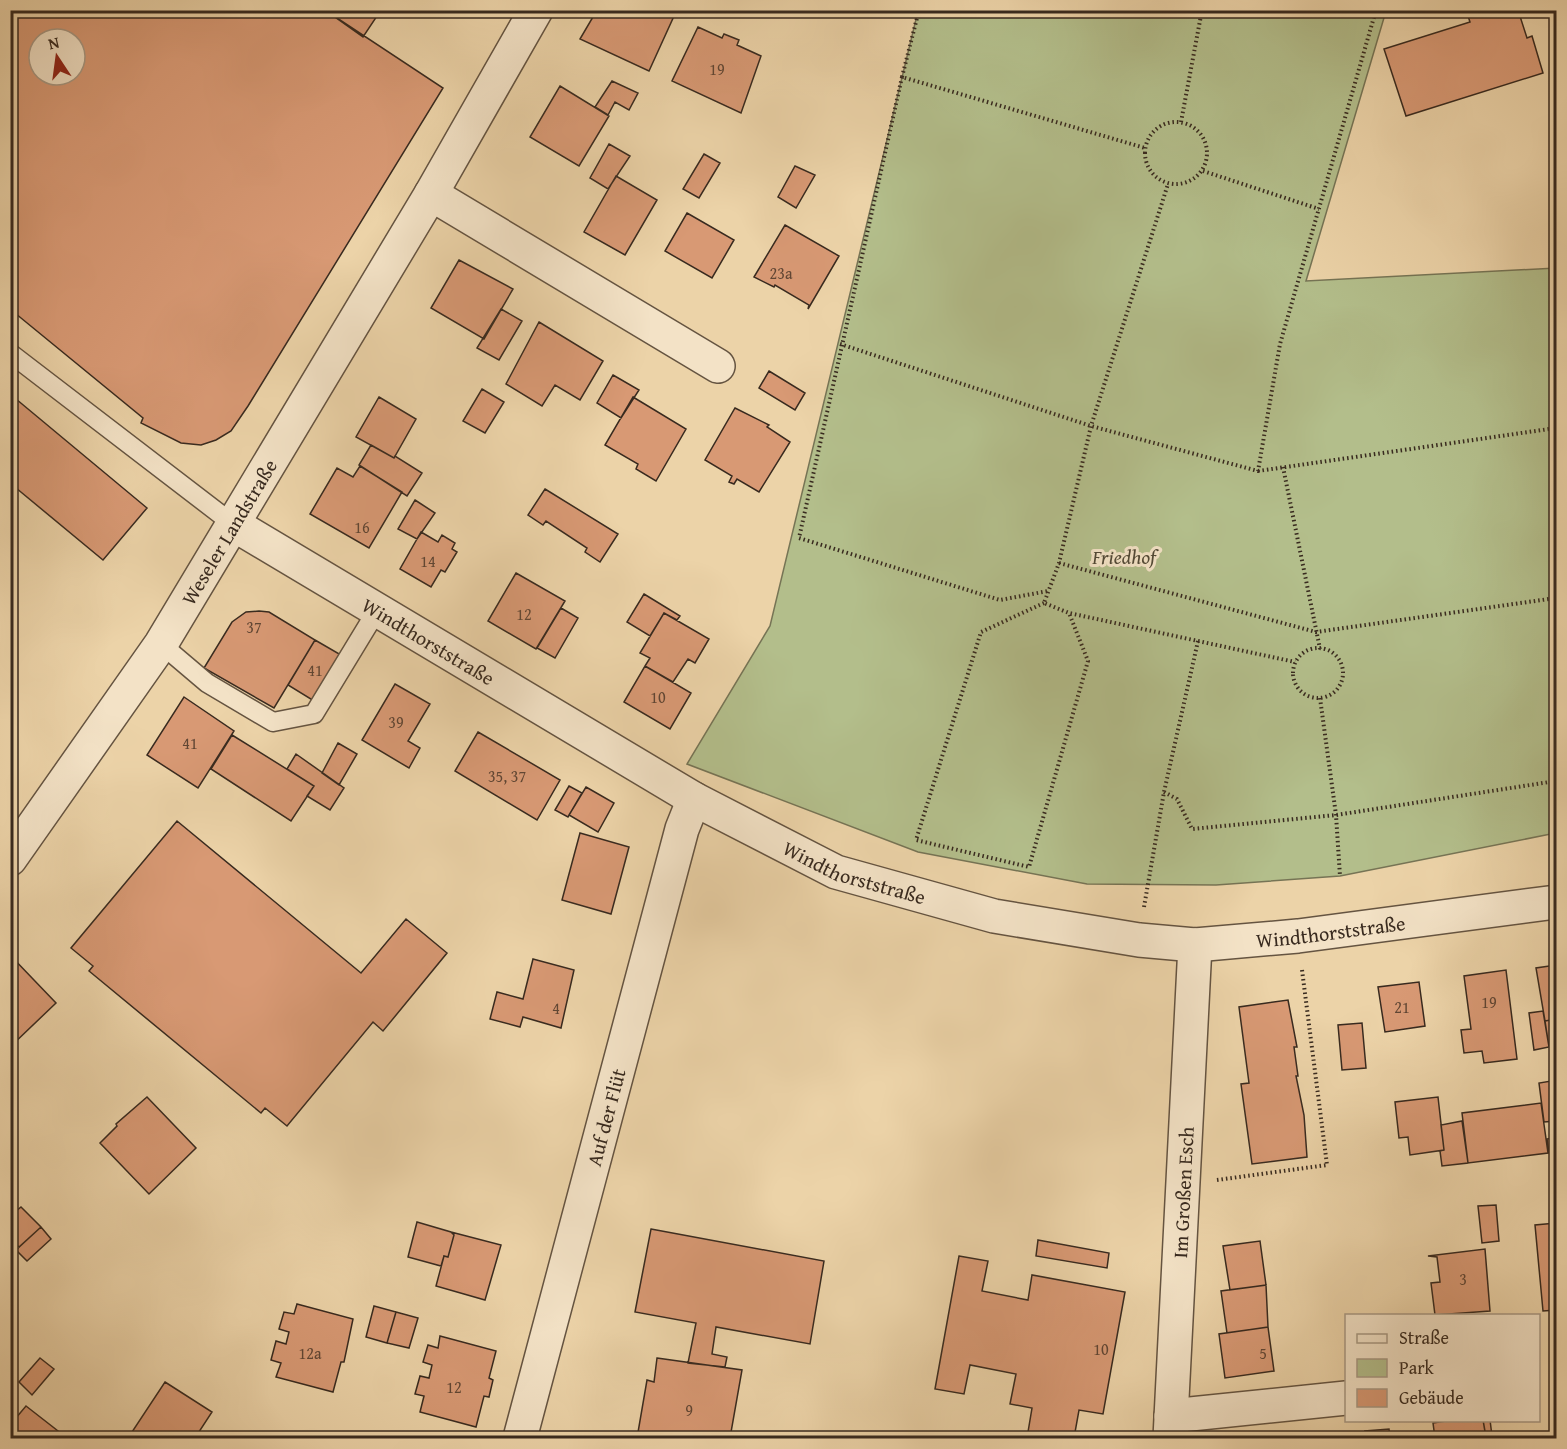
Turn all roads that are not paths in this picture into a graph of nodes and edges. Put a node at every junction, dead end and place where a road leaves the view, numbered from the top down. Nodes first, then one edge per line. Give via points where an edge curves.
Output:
1 (536, 10) edge
2 (431, 194) junction
3 (10, 353) edge
4 (718, 366) dead end
5 (233, 524) junction
6 (376, 612) junction
7 (161, 644) junction
8 (694, 799) junction
9 (10, 859) edge
10 (1557, 902) edge
11 (1195, 945) junction
12 (1345, 1398) edge
13 (1171, 1427) edge
14 (520, 1438) edge

1 - 2 street, Weseler Landstraße
2 - 4 street
2 - 5 street, Weseler Landstraße
3 - 5 lane
5 - 6 street, Windthorststraße
5 - 7 street, Weseler Landstraße
6 - 7 lane via 315,714 273,722 207,683
6 - 8 street, Windthorststraße
7 - 9 street, Weseler Landstraße
8 - 11 street, Windthorststraße via 836,872 994,916 1139,940
8 - 14 street, Auf der Flüt via 682,830
10 - 11 street, Windthorststraße via 1298,936
11 - 13 street, Im Großen Esch
12 - 13 street

